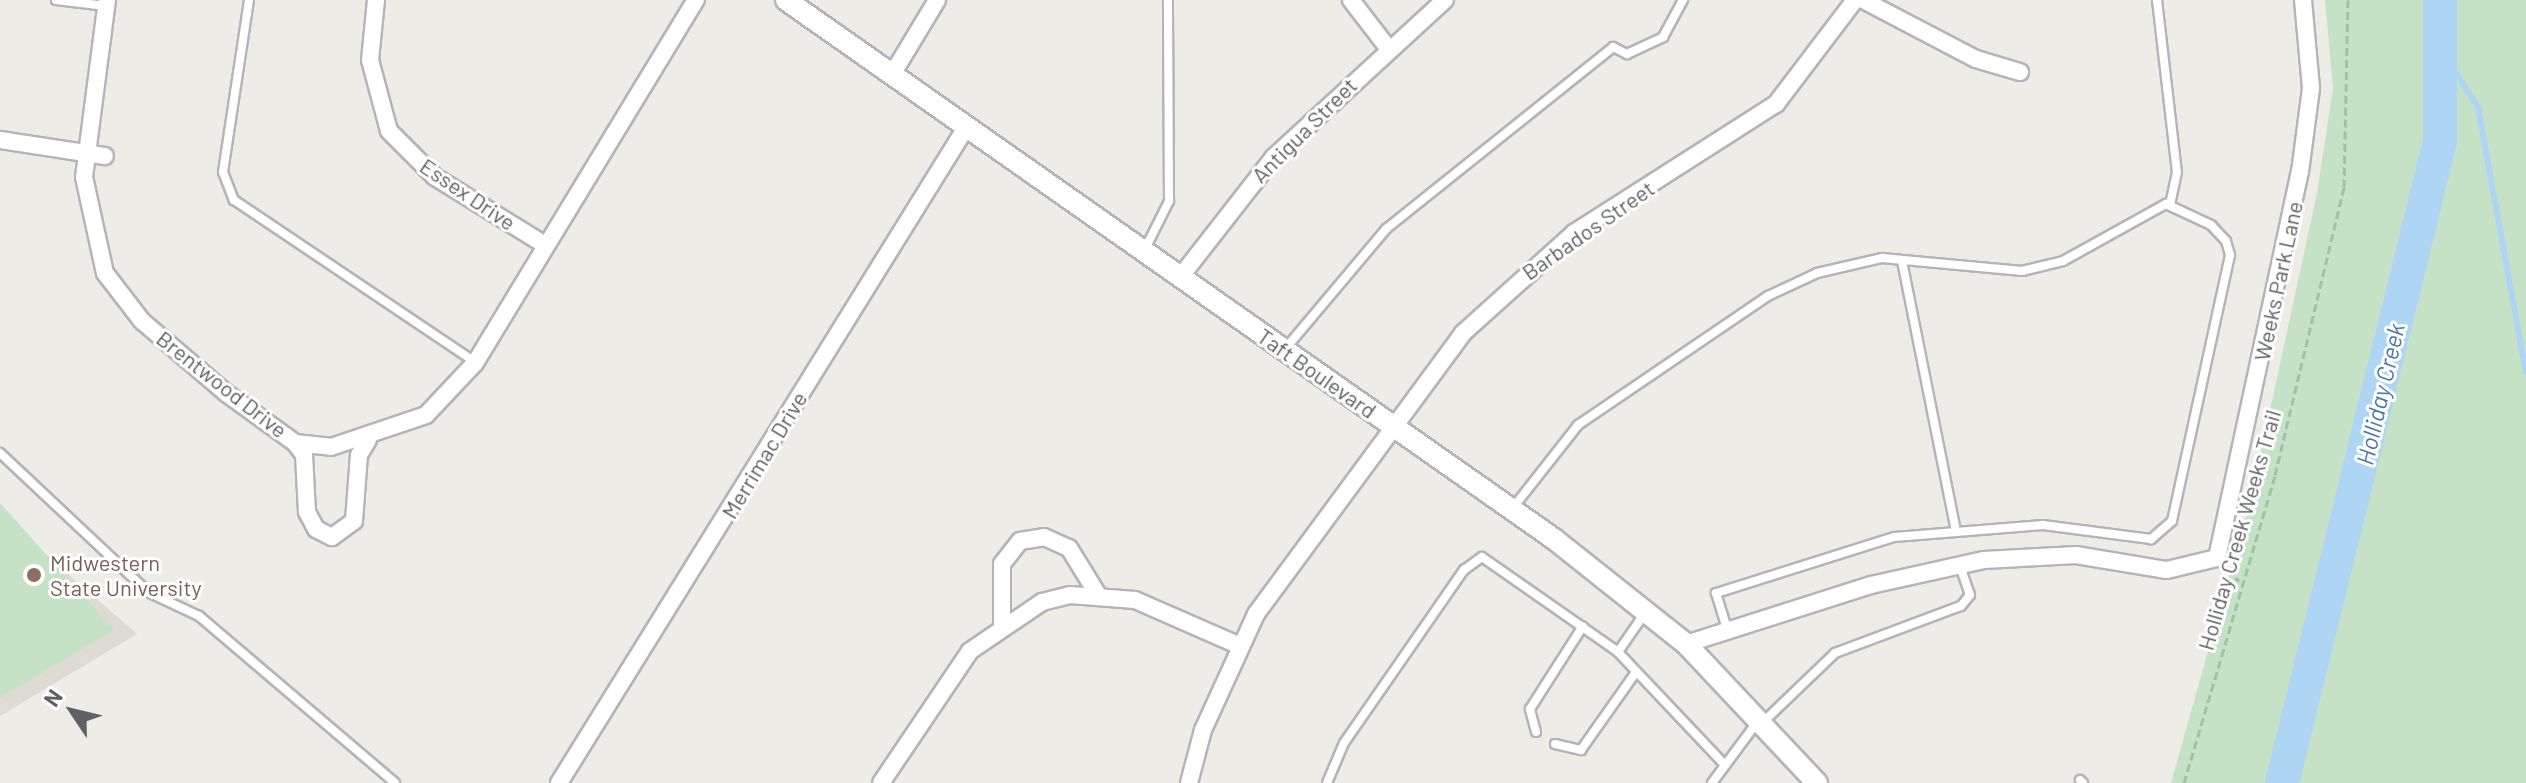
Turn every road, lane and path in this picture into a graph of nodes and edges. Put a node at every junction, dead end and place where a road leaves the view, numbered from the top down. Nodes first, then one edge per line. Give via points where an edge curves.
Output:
1 (56, 0) edge
2 (249, 0) edge
3 (376, 0) edge
4 (696, 0) edge
5 (786, 0) edge
6 (937, 0) edge
7 (1168, 0) edge
8 (1351, 0) edge
9 (1445, 0) edge
10 (1683, 0) edge
11 (1855, 0) edge
12 (1863, 0) edge
13 (2157, 0) edge
14 (2303, 0) edge
15 (2348, 0) edge
16 (107, 3) edge
17 (1388, 48) junction
18 (2020, 72) dead end
19 (893, 73) junction
20 (967, 126) junction
21 (0, 140) edge
22 (88, 153) junction
23 (105, 156) dead end
24 (2170, 204) junction
25 (545, 245) junction
26 (1144, 250) junction
27 (1902, 261) junction
28 (1181, 276) junction
29 (1285, 350) junction
30 (475, 363) junction
31 (1393, 426) junction
32 (368, 440) junction
33 (295, 443) junction
34 (0, 453) edge
35 (1511, 509) junction
36 (1956, 532) junction
37 (1960, 566) junction
38 (1098, 595) junction
39 (1646, 611) junction
40 (1002, 623) junction
41 (1583, 626) junction
42 (1729, 632) junction
43 (1686, 644) junction
44 (1238, 645) junction
45 (1618, 652) junction
46 (1636, 672) junction
47 (1760, 722) junction
48 (1536, 732) dead end
49 (1555, 744) dead end
50 (1725, 765) junction
51 (395, 783) edge
52 (559, 783) edge
53 (881, 783) edge
54 (1189, 783) edge
55 (1327, 783) edge
56 (1712, 783) edge
57 (1817, 783) edge
58 (2184, 783) edge

1 - 16 lane
2 - 30 lane via 223,172 234,200
3 - 25 street, Essex Drive via 370,60 389,131 435,177
4 - 25 street, Brentwood Drive
5 - 19 street, Taft Boulevard
6 - 19 street
7 - 26 lane via 1169,201
8 - 17 street
9 - 17 street, Antigua Street
10 - 29 lane via 1663,37 1627,54 1613,47 1398,219
11 - 31 street, Barbados Street via 1776,104 1574,233 1507,287
12 - 18 street via 1976,59
13 - 24 lane via 2177,172
14 - 37 street, Weeks Park Lane via 2311,88 2300,172 2217,558 2167,570 2076,555
15 - 58 path, Holliday Creek Weeks Trail via 2344,187 2275,475
16 - 22 street, Brentwood Drive
17 - 28 street, Antigua Street via 1274,157
19 - 20 street, Taft Boulevard
20 - 26 street, Taft Boulevard
20 - 52 street, Merrimac Drive
21 - 22 street
22 - 23 street
22 - 33 street, Brentwood Drive via 87,212 99,260 122,297 226,393
24 - 27 lane via 2148,209 2063,261 2022,271
24 - 36 lane via 2211,225 2230,255 2172,521 2151,539 2043,525
25 - 30 street, Brentwood Drive
26 - 28 street, Taft Boulevard
27 - 35 lane via 1854,263 1768,296 1578,425
27 - 36 lane
28 - 29 street, Taft Boulevard
29 - 31 street, Taft Boulevard
30 - 32 street, Brentwood Drive via 426,415
31 - 35 street, Taft Boulevard
31 - 44 street, Barbados Street
32 - 33 street, Brentwood Drive via 331,447
32 - 33 street via 359,455 354,521 332,537 316,529 307,512 304,455
34 - 51 lane via 148,592 199,616
35 - 39 street, Taft Boulevard
36 - 42 lane via 1894,537 1716,593
37 - 42 street via 1871,585
37 - 47 lane via 1970,595 1961,606 1835,653
38 - 40 street via 1042,602
38 - 40 street via 1069,548 1044,537 1020,541 1002,564
38 - 44 street via 1162,609
39 - 43 street, Taft Boulevard
39 - 45 lane
40 - 53 street via 949,679
41 - 45 lane
41 - 48 lane via 1530,709
41 - 55 lane via 1506,568 1473,559 1344,743
42 - 43 street
43 - 47 street, Taft Boulevard
44 - 54 street, Barbados Street
45 - 46 lane
46 - 49 lane via 1581,750
46 - 50 lane
47 - 50 lane
47 - 57 street, Taft Boulevard
50 - 56 lane

